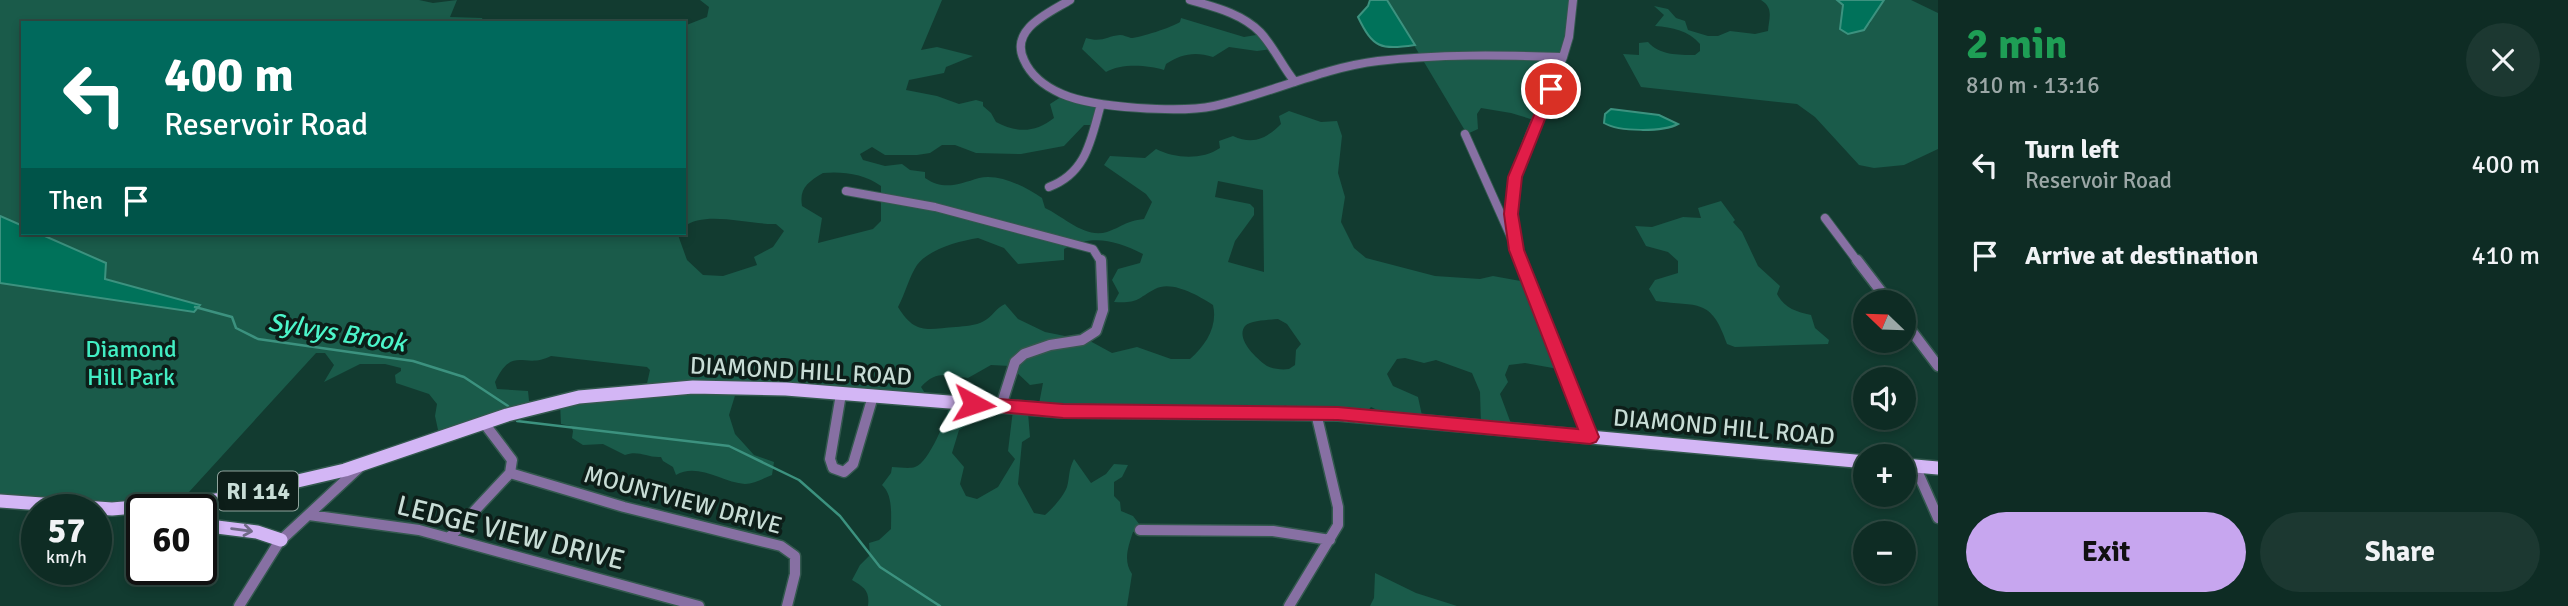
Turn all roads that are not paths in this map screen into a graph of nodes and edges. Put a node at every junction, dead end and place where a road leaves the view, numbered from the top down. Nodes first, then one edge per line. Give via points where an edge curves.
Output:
1 (1070, 0) edge
2 (1190, 0) edge
3 (1573, 0) edge
4 (1563, 57) junction
5 (1295, 82) junction
6 (1101, 104) junction
7 (1465, 134) dead end
8 (1049, 187) dead end
9 (846, 191) dead end
10 (1825, 218) dead end
11 (1516, 250) junction
12 (1880, 290) edge
13 (1916, 337) edge
14 (1938, 366) edge
15 (841, 394) junction
16 (873, 396) junction
17 (1001, 406) junction
18 (1316, 413) junction
19 (512, 414) joint
20 (484, 423) junction
21 (1590, 437) junction
22 (1853, 461) edge
23 (363, 464) junction
24 (1916, 466) edge
25 (1938, 468) edge
26 (510, 473) junction
27 (1916, 478) edge
28 (0, 501) edge
29 (21, 502) edge
30 (112, 509) joint
31 (126, 512) edge
32 (309, 515) junction
33 (1938, 518) edge
34 (217, 527) edge
35 (1140, 530) dead end
36 (450, 537) junction
37 (281, 540) junction
38 (1330, 540) junction
39 (239, 606) edge
40 (699, 606) edge
41 (788, 606) edge
42 (1289, 606) edge

1 - 6 street via 1029,26 1021,40 1021,54 1042,83 1063,95
2 - 5 street via 1228,12 1254,27
3 - 4 street
4 - 5 street via 1479,54 1379,61
4 - 11 street via 1515,177 1511,214
5 - 6 street via 1203,107
6 - 8 street via 1079,170 1066,182
7 - 11 street
9 - 17 street via 935,207 1093,249 1101,258 1103,310 1096,331 1082,340 1024,354 1015,362
10 - 12 street
11 - 21 street
13 - 14 street
15 - 16 main road, DIAMOND HILL ROAD / RI 114
15 - 16 street via 830,459 833,468 844,472 853,464
15 - 19 main road, DIAMOND HILL ROAD / RI 114 via 749,387 654,388 579,397
16 - 17 main road, DIAMOND HILL ROAD / RI 114
17 - 18 main road, DIAMOND HILL ROAD / RI 114 via 1077,412
18 - 21 main road, DIAMOND HILL ROAD / RI 114
18 - 38 street via 1338,507 1338,525
19 - 20 main road, DIAMOND HILL ROAD / RI 114
20 - 23 main road, DIAMOND HILL ROAD / RI 114
20 - 26 street via 512,460
21 - 22 main road, DIAMOND HILL ROAD / RI 114
23 - 30 main road, DIAMOND HILL ROAD / RI 114 via 216,500
23 - 32 street
24 - 25 main road
26 - 36 street
26 - 41 street, MOUNTVIEW DRIVE via 781,546 794,556
27 - 33 street
28 - 29 main road, DIAMOND HILL ROAD / RI 114
30 - 31 main road
32 - 36 street, LEDGE VIEW DRIVE
32 - 37 street
34 -> 37 main road
35 - 38 street via 1273,531
36 - 40 street, LEDGE VIEW DRIVE
37 - 39 street
38 - 42 street

